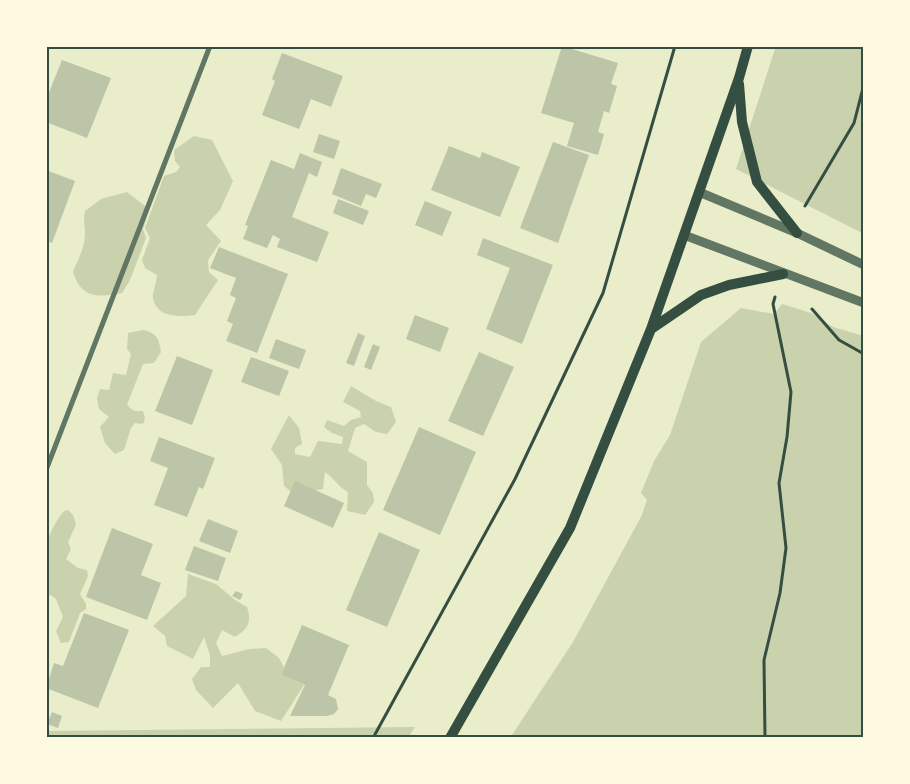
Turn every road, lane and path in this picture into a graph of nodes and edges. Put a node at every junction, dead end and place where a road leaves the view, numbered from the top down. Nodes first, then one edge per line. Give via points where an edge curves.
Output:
1 (210, 46) edge
2 (675, 46) edge
3 (748, 46) edge
4 (739, 78) junction
5 (864, 84) edge
6 (699, 192) junction
7 (796, 233) junction
8 (684, 235) junction
9 (864, 265) edge
10 (783, 274) junction
11 (768, 293) dead end
12 (776, 293) junction
13 (784, 297) dead end
14 (864, 304) edge
15 (807, 307) dead end
16 (651, 329) junction
17 (864, 354) edge
18 (46, 470) edge
19 (373, 738) edge
20 (450, 738) edge
21 (765, 738) edge

1 - 18 street
2 - 19 path via 603,293 515,479
3 - 4 main road
4 - 6 main road
4 - 7 main road via 742,122 757,182
5 - 7 path via 854,123 807,199
6 - 7 street
6 - 8 main road
7 - 9 street
8 - 10 street
8 - 16 main road
10 - 14 street
10 - 16 main road via 729,285 701,295
11 - 12 path
12 - 13 path
12 - 21 path via 773,304 791,392 779,484 786,548 780,593 764,660
15 - 17 path via 815,310 839,340
16 - 20 main road via 570,528

